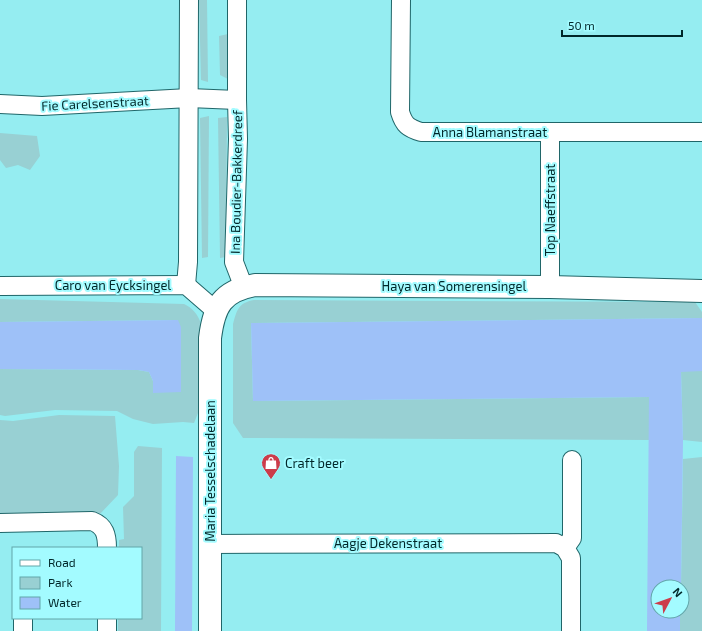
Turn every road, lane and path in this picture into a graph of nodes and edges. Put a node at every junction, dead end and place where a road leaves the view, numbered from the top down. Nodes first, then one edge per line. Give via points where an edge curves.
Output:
1 (189, 0) edge
2 (237, 0) edge
3 (401, 0) edge
4 (189, 98) junction
5 (237, 100) junction
6 (0, 104) edge
7 (702, 132) edge
8 (550, 133) junction
9 (186, 285) junction
10 (0, 286) edge
11 (550, 287) junction
12 (244, 288) junction
13 (702, 291) edge
14 (216, 311) junction
15 (572, 460) dead end
16 (0, 523) edge
17 (210, 544) junction
18 (107, 547) edge
19 (565, 548) junction
20 (24, 619) edge
21 (107, 619) edge
22 (23, 631) edge
23 (107, 631) edge
24 (210, 631) edge
25 (571, 631) edge

1 - 4 street
2 - 5 street, Ina Boudier-Bakkerdreef
3 - 8 street, Anna Blamanstraat via 400,112 403,121 410,128 421,132
4 - 5 street, Ina Boudier-Bakkerdreef
4 - 6 street, Fie Carelsenstraat via 42,106
4 - 9 street
5 - 12 street, Ina Boudier-Bakkerdreef via 234,262
7 - 8 street, Anna Blamanstraat
8 - 11 street, Top Naeffstraat
9 - 10 street, Caro van Eycksingel
9 - 14 street, Caro van Eycksingel
11 - 12 street, Haya van Somerensingel
11 - 13 street, Haya van Somerensingel
12 - 14 street, Haya van Somerensingel via 234,291 225,298
14 - 17 street, Maria Tesselschadelaan via 210,338
15 - 19 street via 572,538
16 - 18 street via 92,521 105,532
17 - 19 street, Aagje Dekenstraat via 556,543
17 - 24 street, Maria Tesselschadelaan
19 - 25 street via 571,558
20 - 22 street
21 - 23 street

